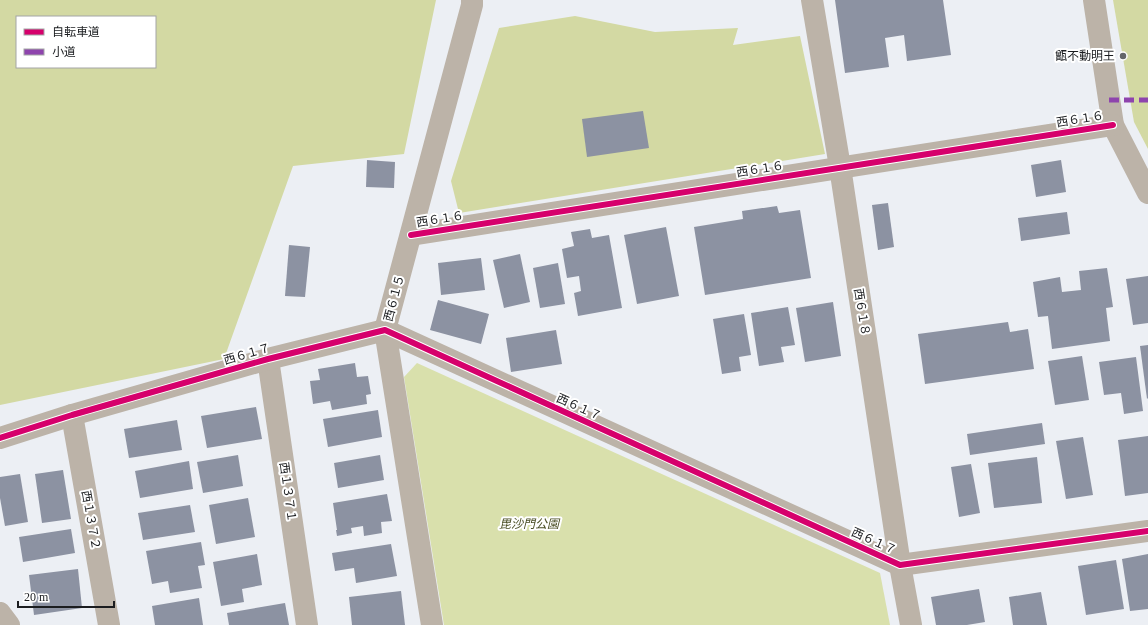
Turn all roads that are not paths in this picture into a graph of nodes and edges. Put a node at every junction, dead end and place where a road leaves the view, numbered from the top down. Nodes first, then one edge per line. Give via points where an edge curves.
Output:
1 (472, 0) edge
2 (812, 0) edge
3 (1094, 0) edge
4 (1113, 125) junction
5 (840, 167) junction
6 (1148, 193) edge
7 (411, 235) junction
8 (385, 330) junction
9 (268, 359) junction
10 (72, 415) junction
11 (0, 438) edge
12 (1148, 531) edge
13 (900, 565) junction
14 (0, 613) edge
15 (10, 625) edge
16 (109, 625) edge
17 (307, 625) edge
18 (432, 625) edge
19 (911, 625) edge

1 - 7 street, 西６１５
2 - 5 street, 西６１８
3 - 4 street
4 - 5 street, 西６１６
4 - 6 street
5 - 7 street, 西６１６
5 - 13 street, 西６１８
7 - 8 street, 西６１５
8 - 9 street, 西６１７
8 - 13 street, 西６１７
8 - 18 street, 西６１５
9 - 10 street, 西６１７
9 - 17 street, 西１３７１
10 - 11 street, 西６１７
10 - 16 street, 西１３７２
12 - 13 street, 西６１７
13 - 19 street, 西６１８
14 - 15 street

